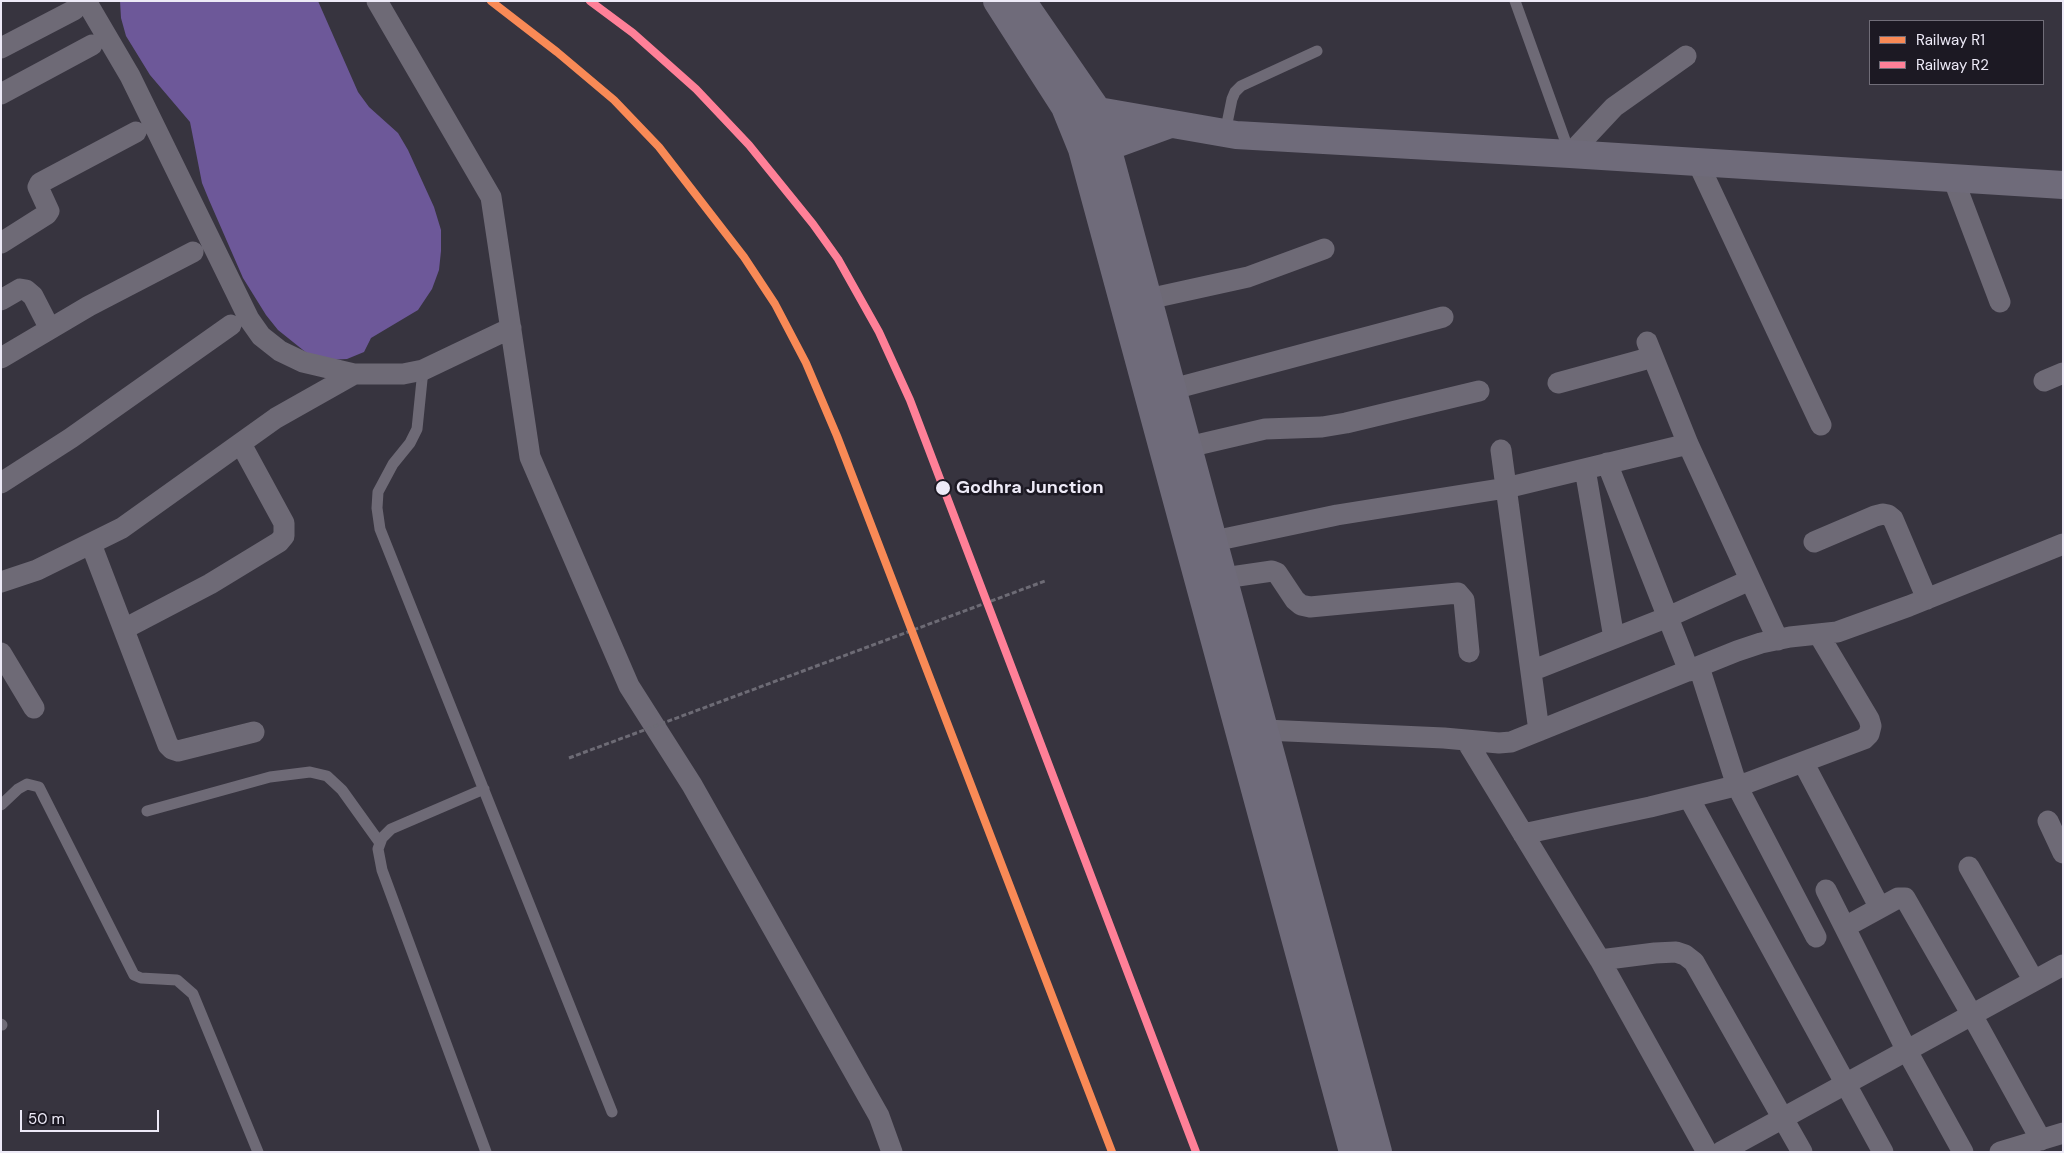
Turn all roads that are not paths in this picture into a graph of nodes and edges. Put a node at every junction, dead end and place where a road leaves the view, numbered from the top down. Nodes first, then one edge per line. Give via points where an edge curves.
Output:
1 (377, 1) edge
2 (997, 1) edge
3 (1022, 1) edge
4 (1515, 1) edge
5 (80, 5) edge
6 (92, 45) dead end
7 (1, 48) edge
8 (1317, 51) dead end
9 (1686, 56) dead end
10 (1, 94) edge
11 (1065, 107) junction
12 (1097, 110) junction
13 (1172, 123) junction
14 (136, 132) dead end
15 (1225, 133) junction
16 (1095, 148) junction
17 (1570, 154) junction
18 (1698, 163) junction
19 (1954, 178) junction
20 (2063, 185) edge
21 (1, 243) edge
22 (1324, 249) dead end
23 (193, 252) dead end
24 (1148, 299) junction
25 (1, 300) edge
26 (2000, 302) dead end
27 (1443, 316) dead end
28 (231, 326) dead end
29 (511, 328) junction
30 (50, 329) junction
31 (1, 358) edge
32 (423, 370) junction
33 (354, 374) junction
34 (1558, 383) dead end
35 (1173, 389) junction
36 (1479, 390) dead end
37 (1822, 425) dead end
38 (240, 444) junction
39 (1688, 444) junction
40 (1188, 447) junction
41 (1501, 450) dead end
42 (1608, 464) junction
43 (1585, 469) junction
44 (1, 483) edge
45 (1506, 488) junction
46 (1214, 541) junction
47 (1814, 542) dead end
48 (91, 544) junction
49 (2063, 544) edge
50 (1224, 578) junction
51 (1750, 580) junction
52 (1, 582) edge
53 (1927, 599) junction
54 (1668, 617) junction
55 (124, 629) junction
56 (1820, 635) junction
57 (1614, 638) junction
58 (1778, 640) junction
59 (1469, 652) dead end
60 (1, 654) edge
61 (1694, 669) junction
62 (1531, 671) junction
63 (34, 708) dead end
64 (1539, 731) junction
65 (254, 732) dead end
66 (1253, 733) junction
67 (1466, 740) junction
68 (1803, 762) junction
69 (1737, 786) junction
70 (484, 789) junction
71 (1689, 798) junction
72 (1, 805) edge
73 (147, 811) dead end
74 (2048, 821) dead end
75 (1523, 834) junction
76 (380, 843) junction
77 (2063, 853) edge
78 (1969, 867) dead end
79 (1826, 890) dead end
80 (1880, 908) junction
81 (1845, 927) junction
82 (1816, 937) dead end
83 (1600, 960) junction
84 (2063, 964) edge
85 (2034, 980) junction
86 (1972, 1015) junction
87 (1907, 1051) junction
88 (1845, 1084) junction
89 (612, 1112) dead end
90 (1782, 1118) junction
91 (2063, 1133) edge
92 (2041, 1140) junction
93 (258, 1152) edge
94 (486, 1152) edge
95 (892, 1152) edge
96 (1352, 1152) edge
97 (1378, 1152) edge
98 (1707, 1152) edge
99 (1721, 1152) edge
100 (1802, 1152) edge
101 (1883, 1152) edge
102 (1964, 1152) edge
103 (2000, 1152) edge

1 - 29 street via 491,197
2 - 11 main road
3 - 12 main road
4 - 17 lane
5 - 7 street
5 - 33 street via 130,76 248,319 261,336 280,351 304,362
6 - 10 street
8 - 15 lane via 1241,86 1232,99
9 - 17 street via 1614,107
11 - 12 main road
11 - 16 main road
12 - 13 main road
12 - 16 main road
13 - 15 main road
13 - 16 main road
14 - 21 street via 40,183 38,186 49,211
15 - 17 main road
16 - 24 main road
16 - 66 main road
17 - 18 main road
18 - 19 main road
18 - 37 street
19 - 20 main road
19 - 26 street
22 - 24 street via 1248,277
23 - 30 street
24 - 35 main road
25 - 30 street via 20,289 26,290 33,296
27 - 35 street
28 - 44 street via 72,438
29 - 32 street
29 - 95 street via 530,457 629,686 692,785 879,1116
30 - 31 street
32 - 33 street via 403,374
32 - 70 lane via 417,429 378,492 380,529
33 - 38 street via 276,418
34 - 39 street via 1650,350
35 - 40 main road
36 - 40 street via 1346,423 1266,429
38 - 48 street via 122,528
38 - 55 street via 284,523 284,536 210,584
39 - 42 street
39 - 51 street
40 - 46 main road
41 - 45 street
42 - 43 street
42 - 54 street
43 - 45 street
43 - 57 street
45 - 46 street via 1337,515
45 - 62 street
46 - 50 main road
47 - 53 street via 1875,516 1888,515 1893,519
48 - 52 street via 37,570
48 - 55 street
49 - 53 street
50 - 59 street via 1272,571 1277,573 1294,600 1310,607 1458,593 1464,600
50 - 66 main road
51 - 54 street
51 - 58 street
53 - 56 street via 1837,632
54 - 57 street
54 - 61 street
55 - 65 street via 172,749 178,751
56 - 58 street
56 - 68 street via 1871,726 1864,739
57 - 62 street
58 - 61 street via 1737,651
60 - 63 street
61 - 64 street
61 - 69 street
62 - 64 street
64 - 67 street via 1505,742
66 - 67 street
66 - 96 main road
66 - 97 main road
67 - 75 street
68 - 69 street
68 - 80 street
69 - 71 street
69 - 82 street
70 - 76 lane via 392,830
70 - 89 lane
71 - 75 street
71 - 88 street
72 - 93 lane via 27,784 39,787 134,975 177,980 192,994
73 - 76 lane via 270,777 310,772 327,776 342,790
74 - 77 street
75 - 83 street
76 - 94 lane via 382,870
78 - 85 street
79 - 81 street
80 - 81 street
80 - 86 street via 1904,898
81 - 87 street
83 - 90 street via 1676,952 1694,962
83 - 98 street
84 - 85 street
85 - 86 street
86 - 87 street
86 - 92 street
87 - 88 street
87 - 102 street
88 - 90 street
88 - 101 street
90 - 99 street
90 - 100 street
91 - 92 street
92 - 103 street

